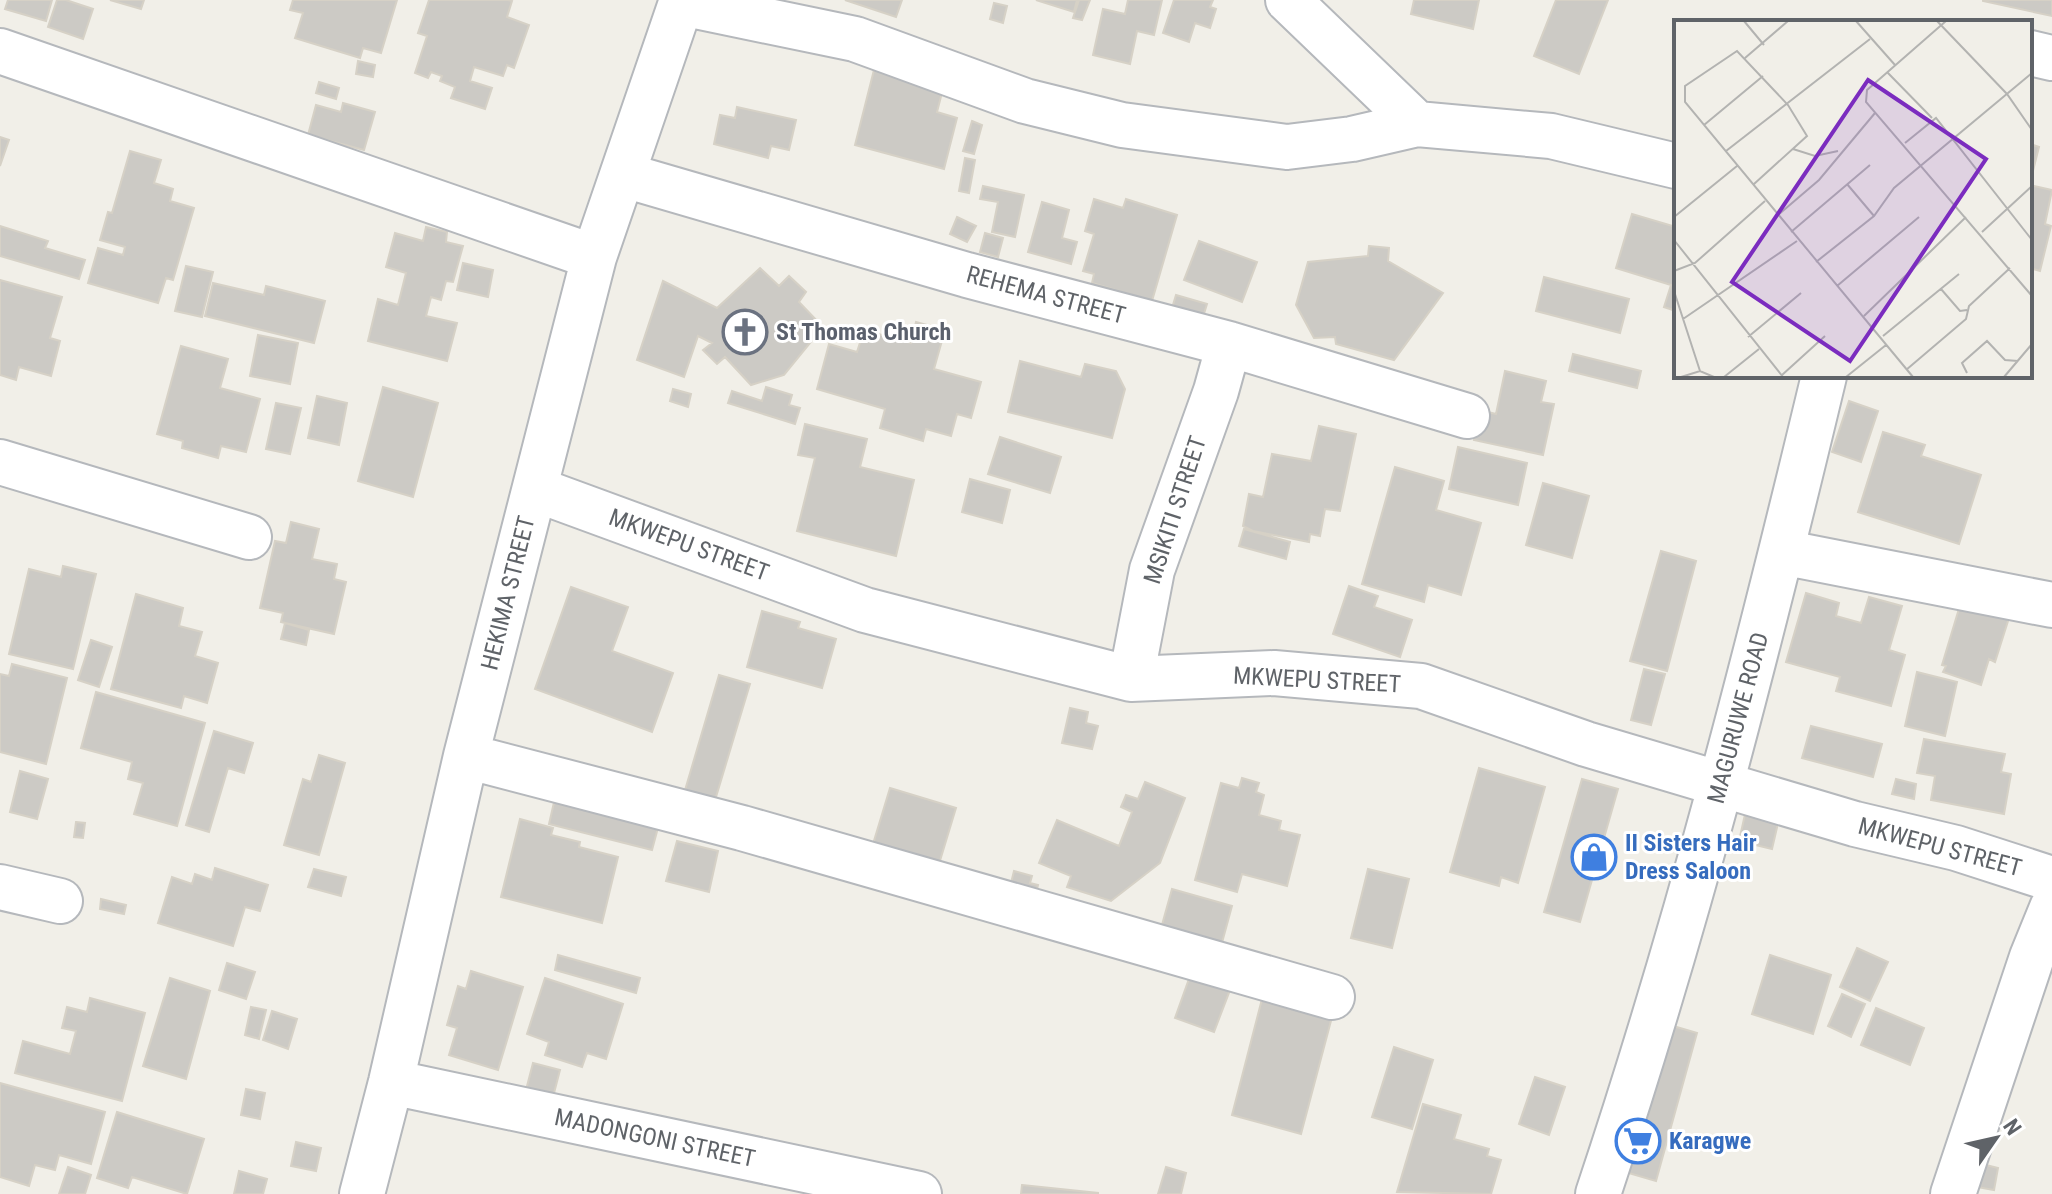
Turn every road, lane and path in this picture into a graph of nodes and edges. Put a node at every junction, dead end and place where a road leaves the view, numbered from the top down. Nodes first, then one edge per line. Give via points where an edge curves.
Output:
1 (1288, 0) edge
2 (682, 2) edge
3 (0, 51) edge
4 (2032, 53) edge
5 (2052, 58) edge
6 (1417, 124) junction
7 (1674, 166) edge
8 (624, 175) junction
9 (594, 257) junction
10 (1229, 344) junction
11 (1824, 378) edge
12 (1467, 416) dead end
13 (0, 462) edge
14 (535, 489) junction
15 (249, 537) dead end
16 (1782, 552) junction
17 (2052, 605) edge
18 (1131, 679) junction
19 (466, 756) junction
20 (1722, 782) junction
21 (2052, 879) edge
22 (0, 887) edge
23 (60, 901) dead end
24 (2052, 908) edge
25 (1332, 997) dead end
26 (391, 1082) junction
27 (362, 1194) edge
28 (919, 1194) edge
29 (1598, 1194) edge
30 (1953, 1194) edge

1 - 6 street
2 - 6 street via 855,39 1025,101 1122,125 1287,147
2 - 8 street, HEKIMA STREET
3 - 9 street
4 - 5 street
6 - 7 street via 1551,136
8 - 9 street, HEKIMA STREET
8 - 10 street, REHEMA STREET via 967,275
9 - 14 street, HEKIMA STREET
10 - 12 street, REHEMA STREET
10 - 18 street, MSIKITI STREET via 1152,570
11 - 16 street, MAGURUWE ROAD
13 - 15 street
14 - 18 street, MKWEPU STREET via 865,610
14 - 19 street, HEKIMA STREET
16 - 17 street
16 - 20 street, MAGURUWE ROAD
18 - 20 street, MKWEPU STREET via 1274,673 1421,686 1586,744
19 - 25 street via 742,828
19 - 26 street, HEKIMA STREET
20 - 21 street, MKWEPU STREET
20 - 29 street, MAGURUWE ROAD via 1642,1063
22 - 23 street
24 - 30 street
26 - 27 street, HEKIMA STREET
26 - 28 street, MADONGONI STREET

